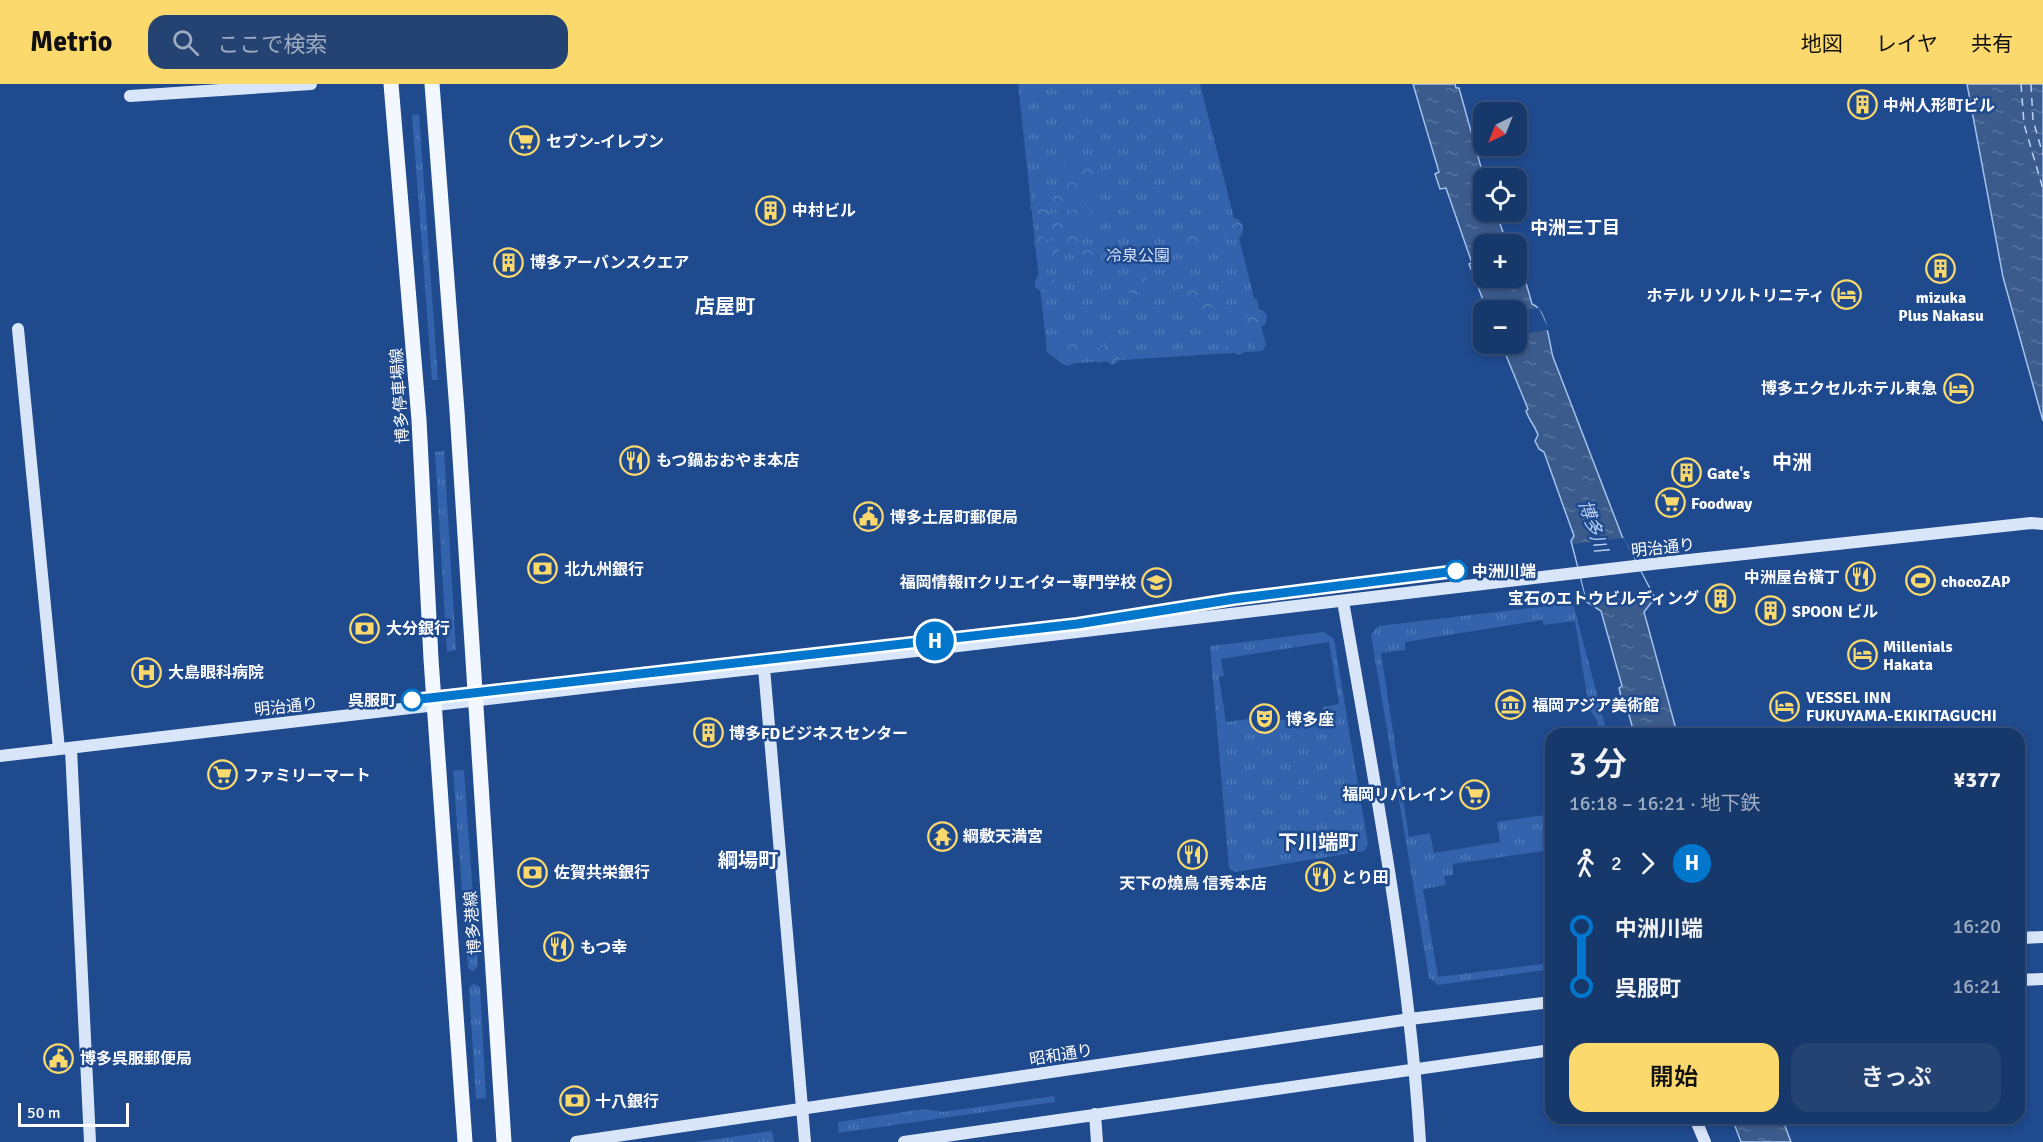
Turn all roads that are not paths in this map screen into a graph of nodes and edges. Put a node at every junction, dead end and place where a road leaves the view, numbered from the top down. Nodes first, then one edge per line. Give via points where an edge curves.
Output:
1 (311, 84) edge
2 (391, 84) edge
3 (432, 84) edge
4 (130, 96) dead end
5 (18, 329) dead end
6 (2043, 524) edge
7 (1343, 601) junction
8 (764, 668) junction
9 (476, 700) junction
10 (435, 705) junction
11 (65, 749) junction
12 (0, 756) edge
13 (2043, 937) edge
14 (2025, 938) edge
15 (2043, 979) edge
16 (2025, 980) edge
17 (1545, 1003) edge
18 (1410, 1019) junction
19 (1545, 1051) edge
20 (1415, 1069) junction
21 (802, 1110) junction
22 (1095, 1114) junction
23 (1698, 1124) edge
24 (90, 1142) edge
25 (465, 1142) edge
26 (504, 1142) edge
27 (576, 1142) edge
28 (805, 1142) edge
29 (904, 1142) edge
30 (1097, 1142) edge
31 (1420, 1142) edge
32 (1705, 1142) edge

1 - 4 street
2 - 10 main road, 博多停車場線 via 419,420
3 - 9 main road
5 - 11 street
6 - 7 street, 明治通り
7 - 8 street, 明治通り
7 - 18 street via 1388,861
8 - 9 street, 明治通り
8 - 21 street
9 - 10 street, 明治通り
9 - 26 main road, 博多港線
10 - 11 street, 明治通り
10 - 25 main road, 博多港線
11 - 12 street, 明治通り
11 - 24 street
13 - 14 street
15 - 16 street
17 - 18 street, 昭和通り
18 - 20 street
18 - 21 street, 昭和通り
19 - 20 street
20 - 22 street
20 - 31 street
21 - 27 street, 昭和通り
21 - 28 street
22 - 29 street
22 - 30 street
23 - 32 street

